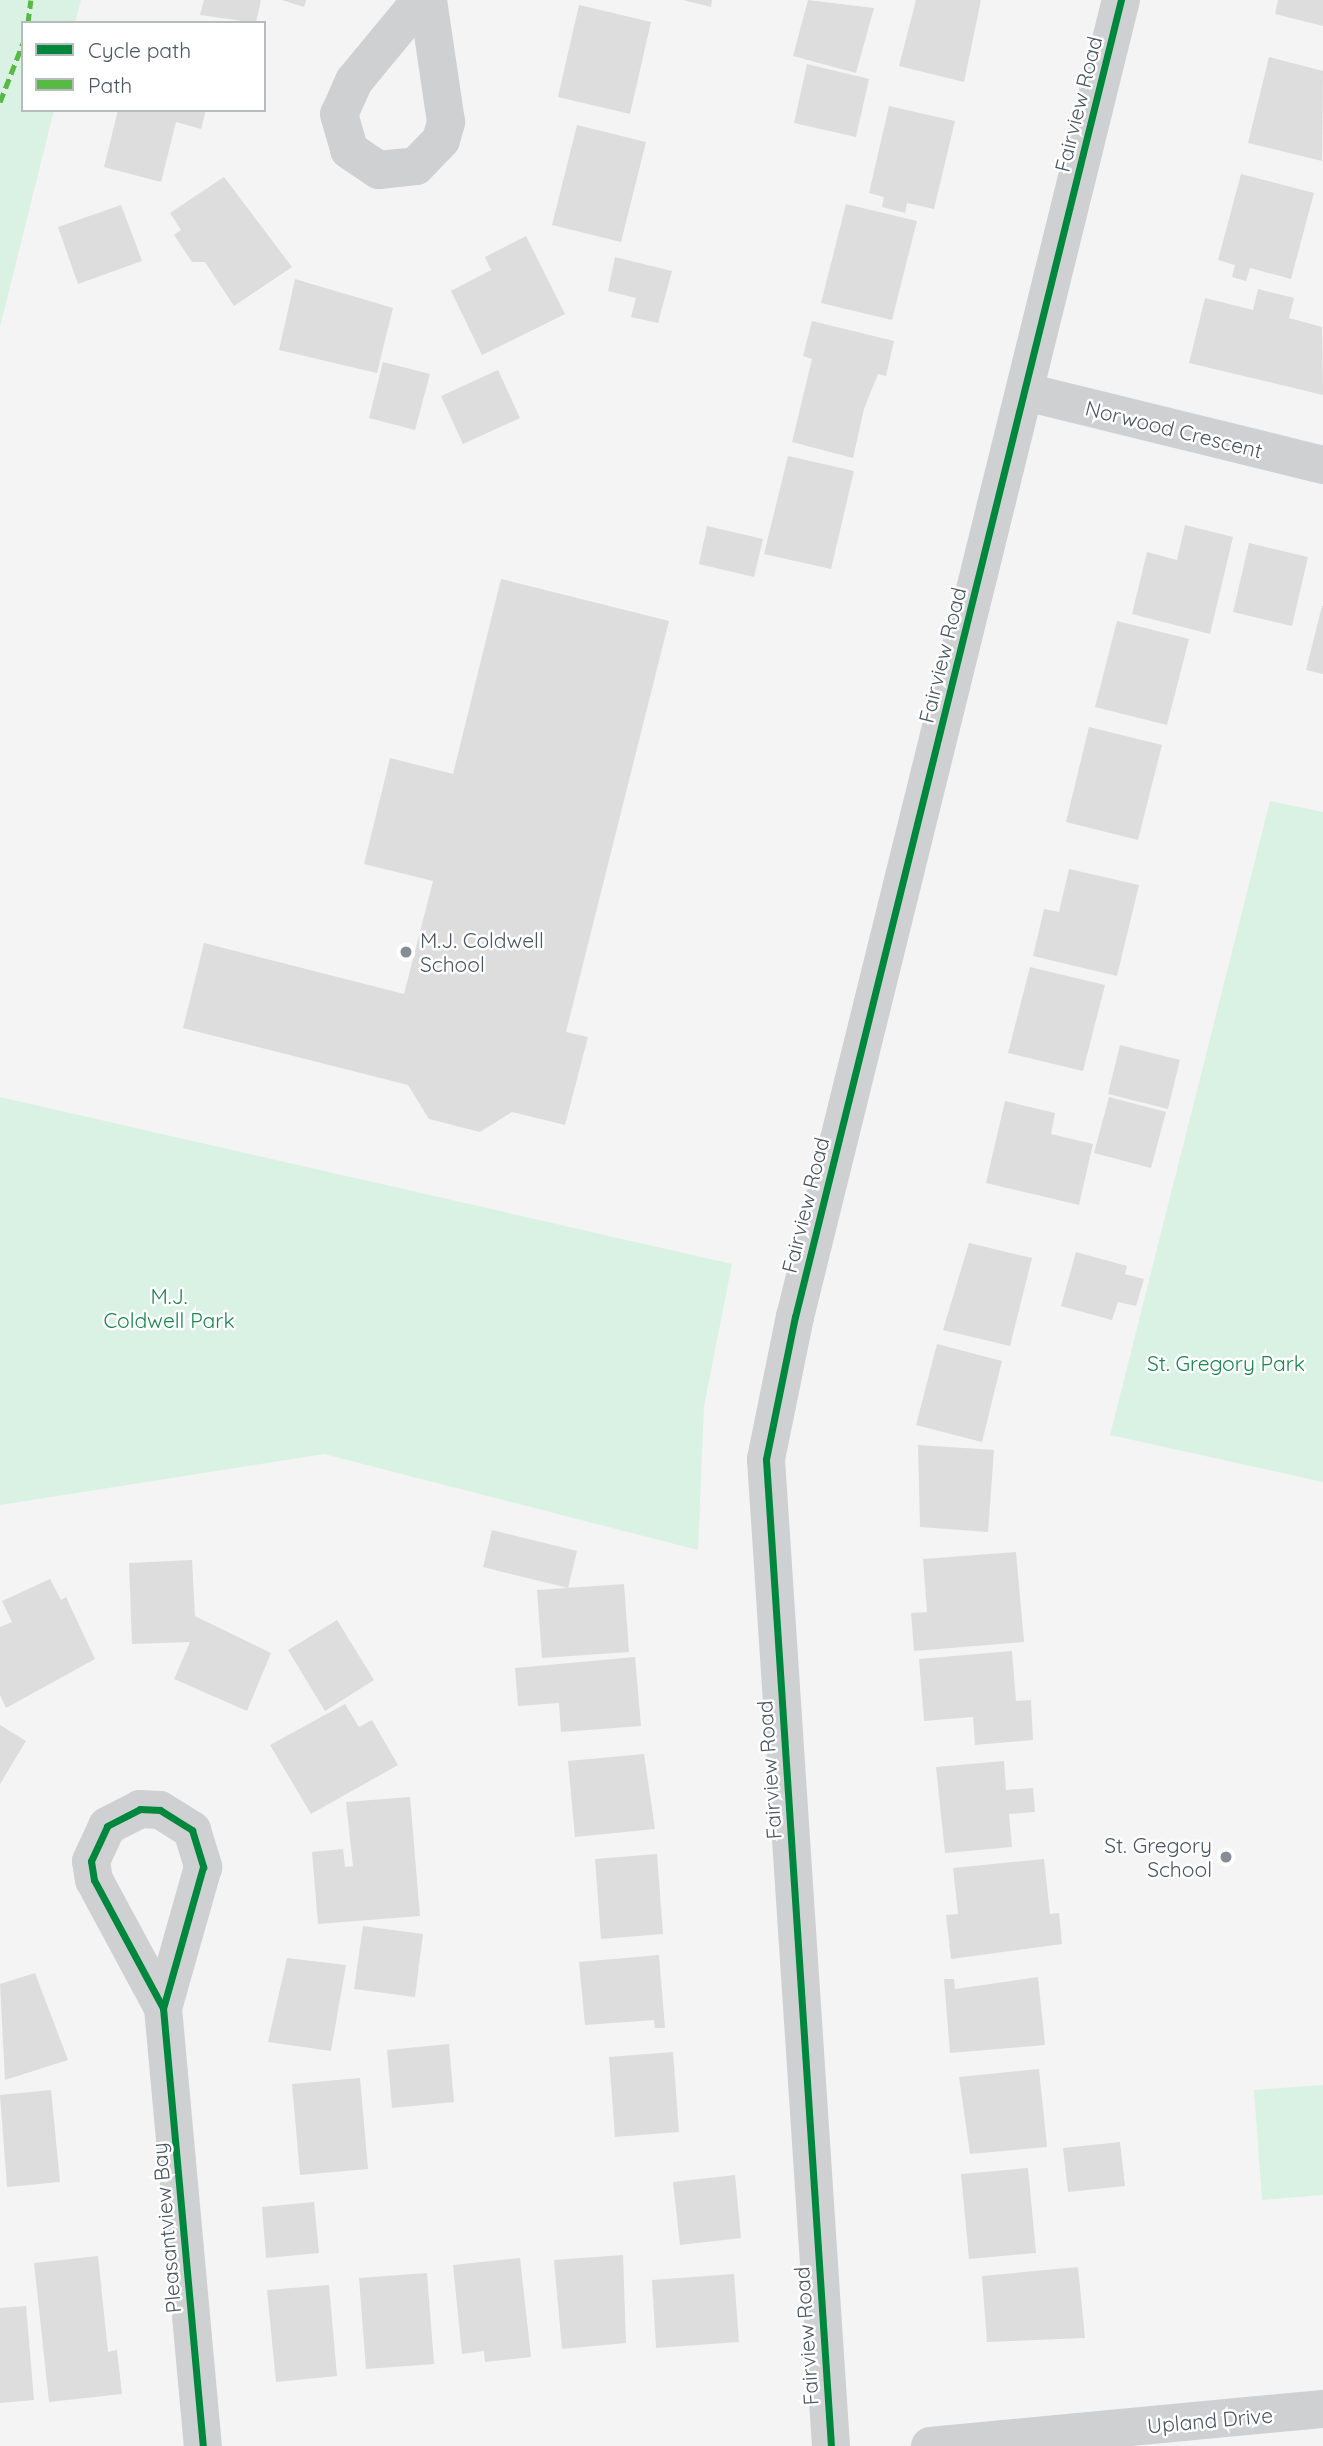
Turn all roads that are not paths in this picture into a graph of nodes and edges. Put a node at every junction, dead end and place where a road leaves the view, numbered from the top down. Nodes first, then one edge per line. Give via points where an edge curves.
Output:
1 (421, 0) edge
2 (428, 0) edge
3 (1121, 0) edge
4 (1026, 392) junction
5 (1323, 465) edge
6 (163, 2008) junction
7 (1323, 2409) edge
8 (203, 2446) edge
9 (831, 2446) edge
10 (930, 2446) edge

1 - 2 street via 354,80 339,114 349,150 379,170 416,166 441,140 445,112
3 - 4 street, Fairview Road
4 - 5 street, Norwood Crescent
4 - 9 street, Fairview Road via 795,1317 766,1459
6 - 6 street, Pleasantview Bay via 203,1867 192,1830 169,1814 141,1809 107,1826 91,1861 94,1881
6 - 8 street, Pleasantview Bay
7 - 10 street, Upland Drive

